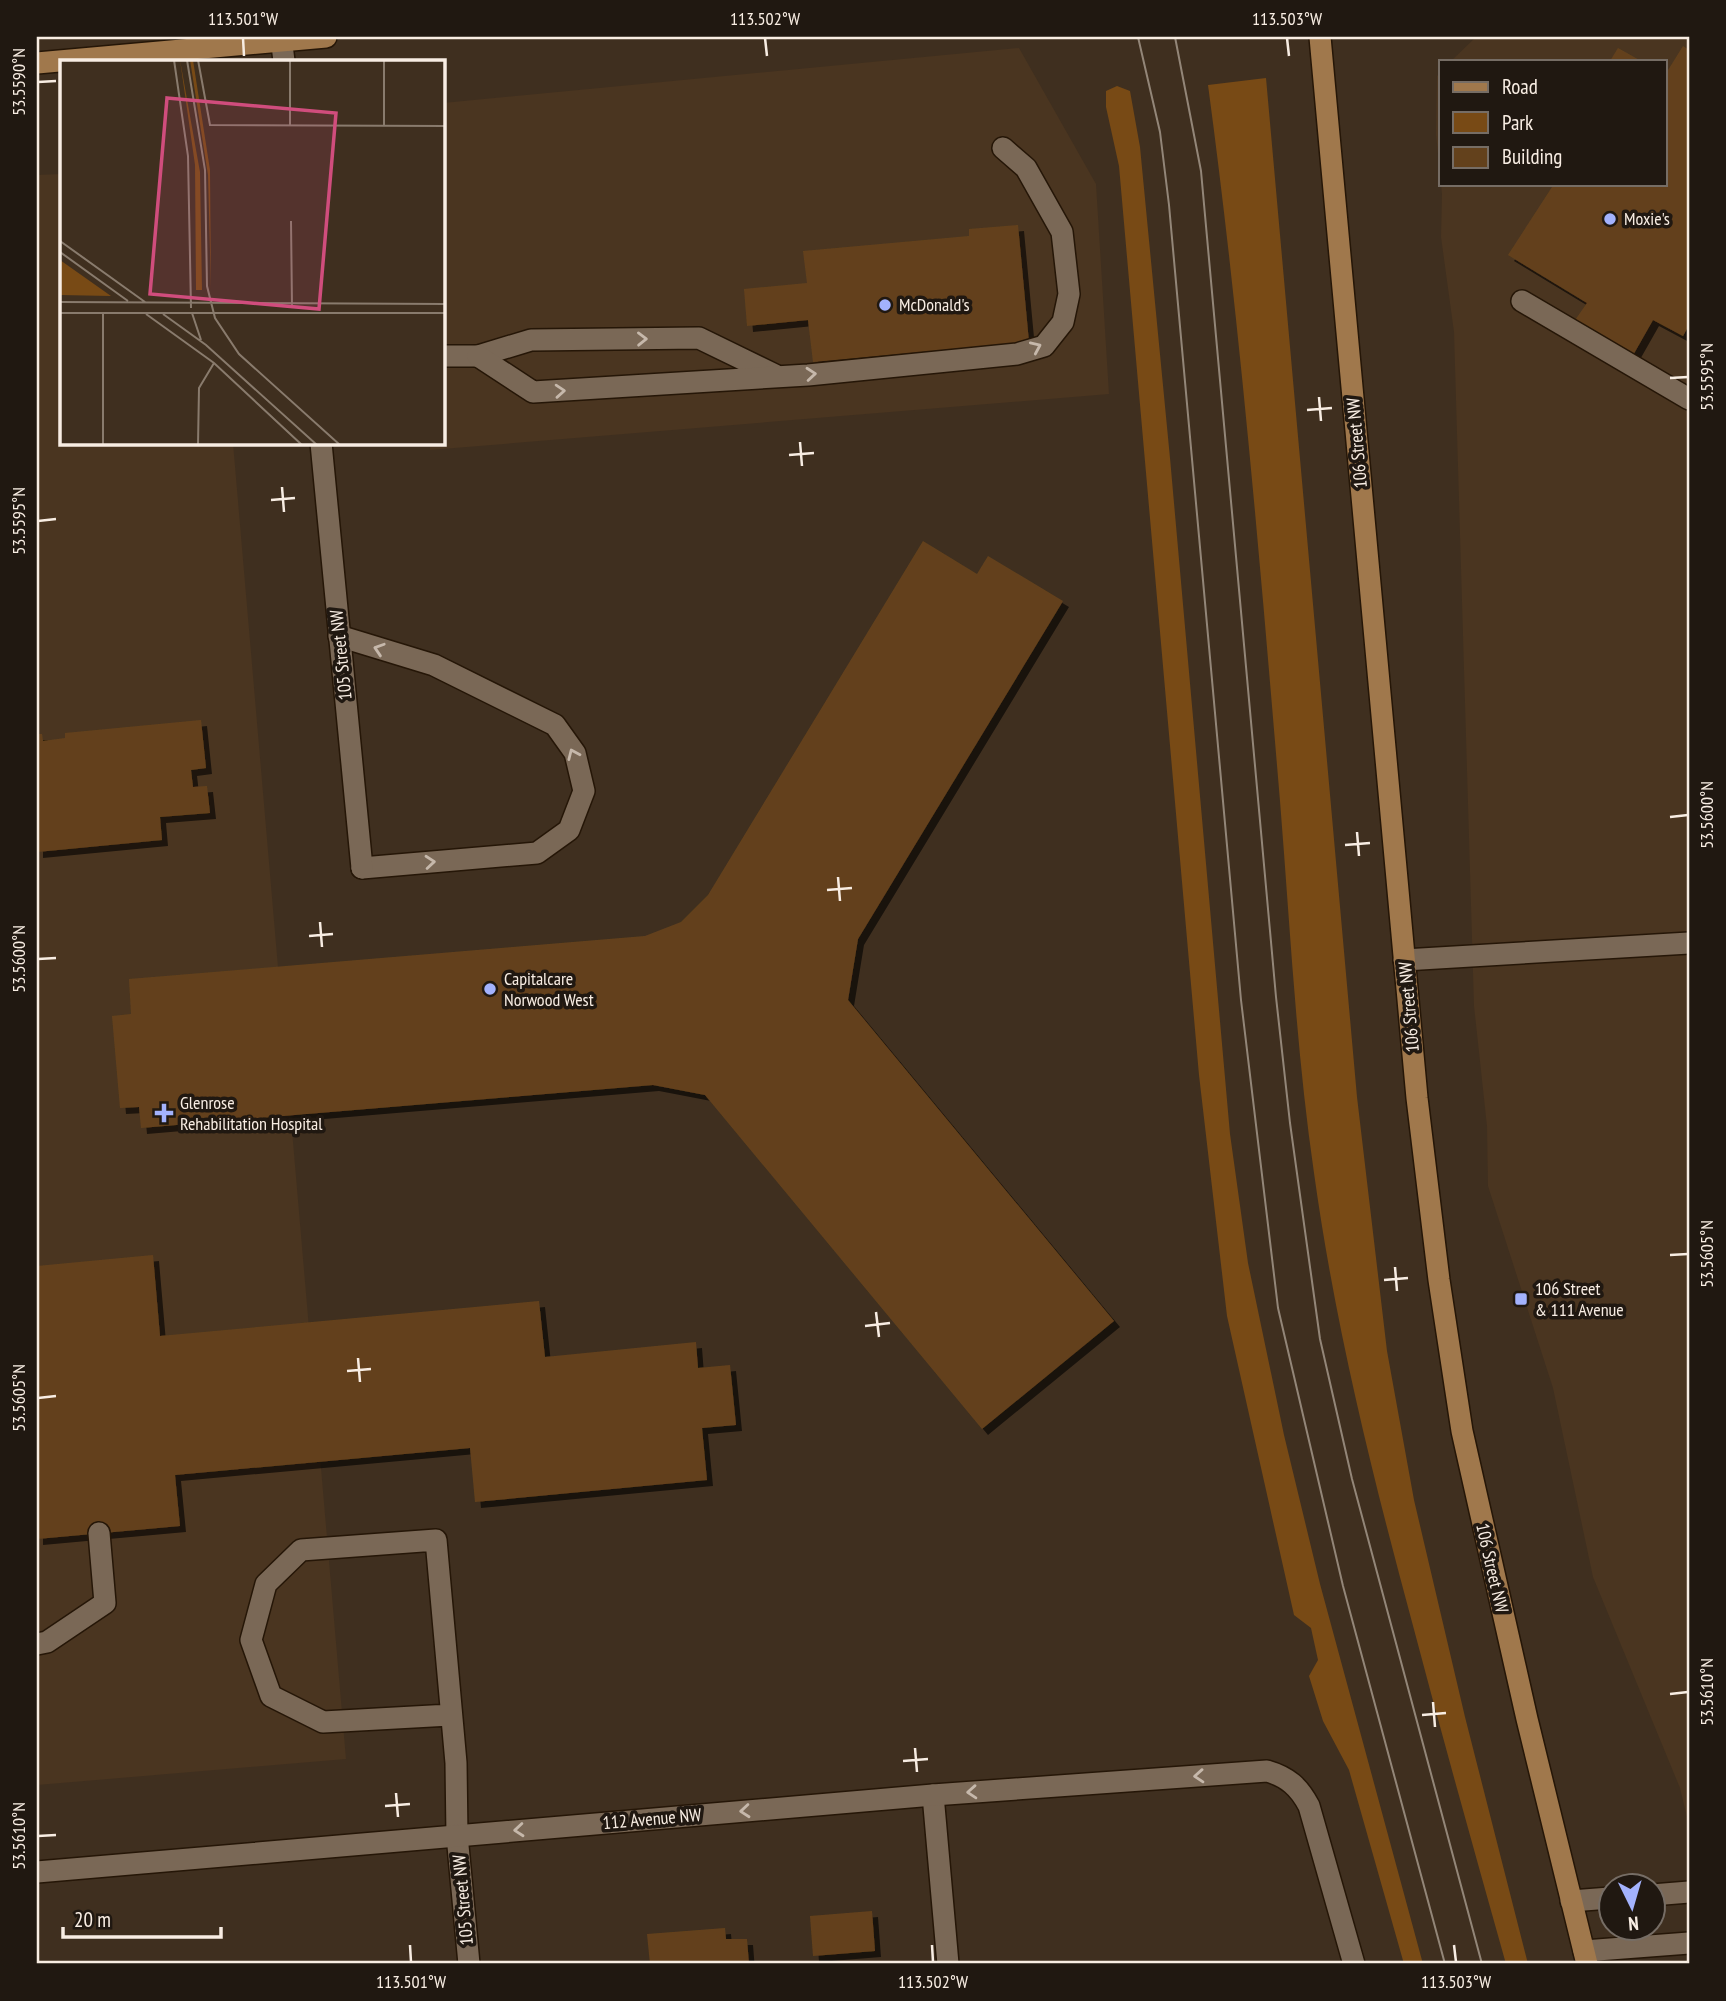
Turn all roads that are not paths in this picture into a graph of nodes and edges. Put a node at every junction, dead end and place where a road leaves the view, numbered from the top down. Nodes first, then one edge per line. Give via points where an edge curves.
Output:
1 (326, 37) edge
2 (1320, 37) edge
3 (282, 46) edge
4 (60, 60) edge
5 (68, 60) edge
6 (37, 62) edge
7 (1003, 148) dead end
8 (1522, 301) dead end
9 (444, 356) edge
10 (478, 356) junction
11 (777, 376) junction
12 (1689, 399) edge
13 (321, 444) edge
14 (339, 636) junction
15 (1689, 943) edge
16 (1404, 960) junction
17 (99, 1533) dead end
18 (37, 1644) edge
19 (450, 1715) junction
20 (933, 1795) junction
21 (457, 1835) junction
22 (37, 1872) edge
23 (1689, 1892) edge
24 (1666, 1894) edge
25 (1596, 1900) edge
26 (1571, 1902) junction
27 (1689, 1943) edge
28 (1585, 1958) edge
29 (468, 1964) edge
30 (948, 1964) edge
31 (1354, 1964) edge

1 - 3 street
2 - 16 street, 106 Street NW
3 - 5 street
4 - 6 street
11 -> 7 street via 1017,355 1044,346 1063,322 1069,294 1062,232 1026,168
8 - 12 street
9 - 10 street
10 -> 11 street via 531,340 699,338
10 -> 11 street via 533,393
13 - 14 street, 105 Street NW
14 -> 14 street, 105 Street NW via 362,868 537,853 569,831 584,791 575,753 555,725 434,665
15 - 16 street
16 - 26 street, 106 Street NW via 1416,1098 1462,1431
17 - 18 street via 105,1604
19 - 19 street via 323,1722 271,1696 251,1640 266,1584 301,1549 436,1540
19 - 21 street, 105 Street NW
20 -> 21 street, 112 Avenue NW
20 - 30 street
31 -> 20 street, 112 Avenue NW via 1309,1806 1293,1783 1281,1775 1267,1771
21 - 22 street, 112 Avenue NW
21 - 29 street, 105 Street NW
23 - 24 street
25 - 26 street
26 - 28 street, 106 Street NW
27 - 28 street

